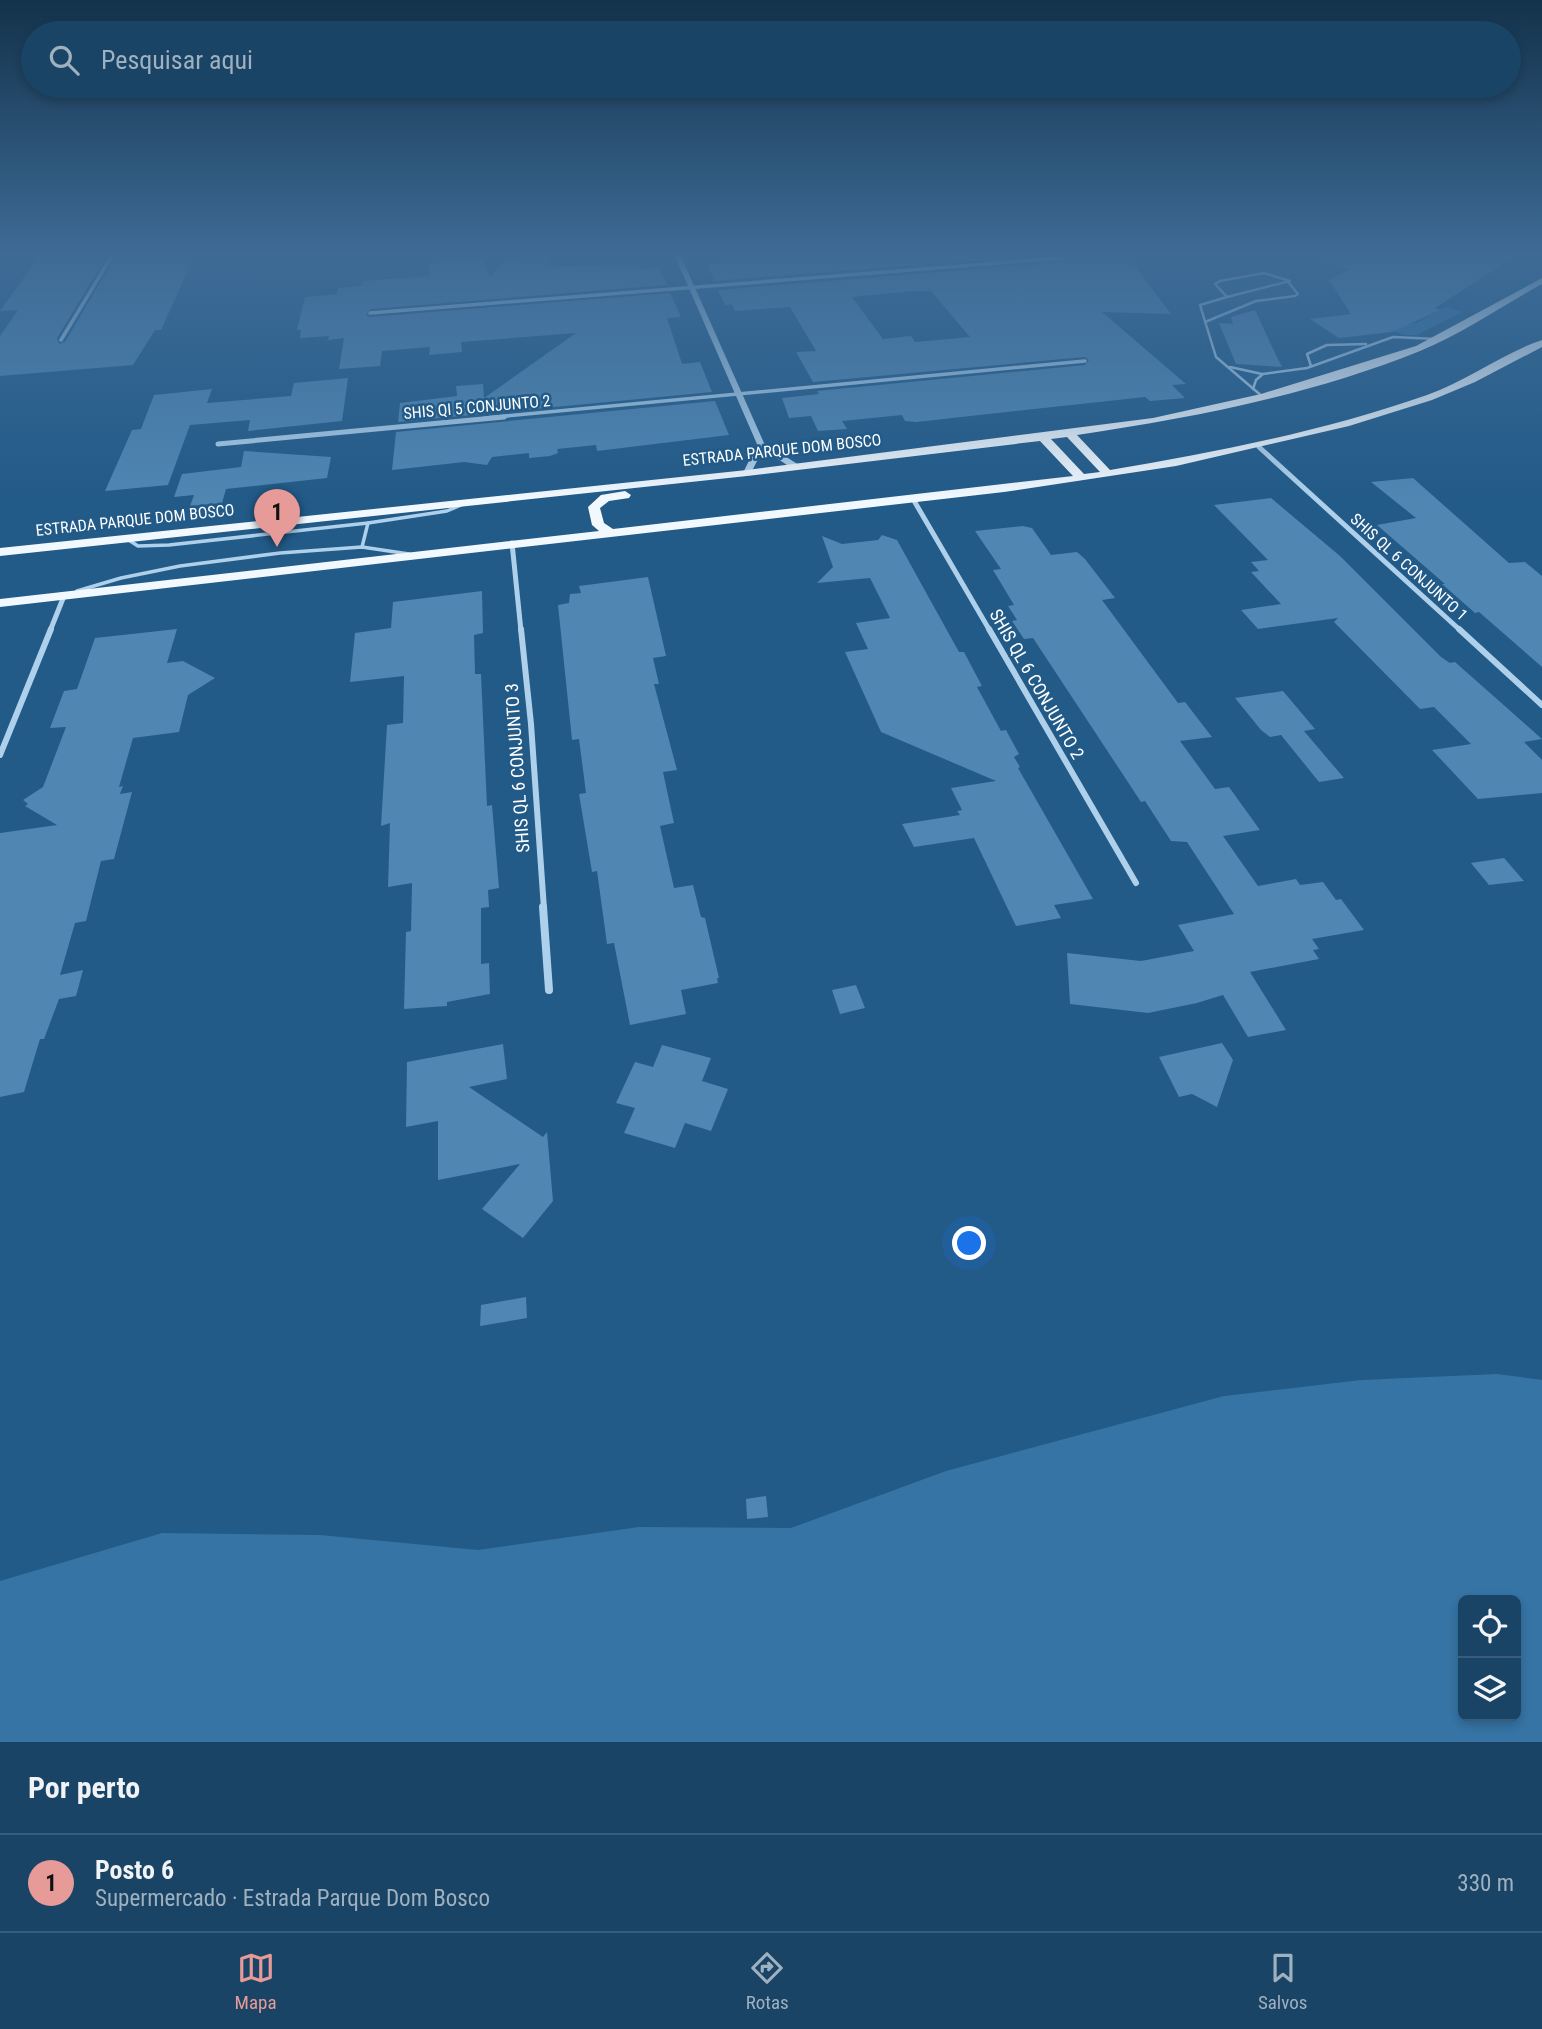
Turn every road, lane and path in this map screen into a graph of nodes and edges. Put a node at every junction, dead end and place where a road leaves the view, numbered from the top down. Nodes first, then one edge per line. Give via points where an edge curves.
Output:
1 (64, 335) edge
2 (712, 335) edge
3 (1209, 335) edge
4 (1444, 335) edge
5 (1437, 339) junction
6 (61, 341) dead end
7 (1542, 343) edge
8 (1370, 344) junction
9 (1085, 361) dead end
10 (1227, 366) junction
11 (1311, 366) junction
12 (1263, 374) junction
13 (1253, 389) junction
14 (739, 394) junction
15 (1263, 397) junction
16 (1070, 434) junction
17 (1043, 437) junction
18 (218, 444) dead end
19 (761, 444) junction
20 (1259, 447) junction
21 (796, 467) junction
22 (747, 473) junction
23 (1107, 473) junction
24 (1080, 477) junction
25 (912, 499) junction
26 (474, 500) junction
27 (368, 523) junction
28 (611, 533) junction
29 (125, 538) junction
30 (512, 543) junction
31 (362, 547) junction
32 (0, 552) edge
33 (415, 555) junction
34 (64, 596) junction
35 (0, 603) edge
36 (1542, 705) edge
37 (0, 755) edge
38 (1136, 883) dead end
39 (549, 990) dead end

1 - 6 street
2 - 14 street
3 - 10 lane via 1216,357
4 - 5 main road, ESTRADA PARQUE DOM BOSCO
5 - 8 lane via 1393,337
5 - 15 main road, ESTRADA PARQUE DOM BOSCO via 1380,362
7 - 20 main road via 1432,397
8 - 11 lane
8 - 11 lane via 1311,350 1307,354
9 - 14 street, SHIS QI 5 CONJUNTO 2
10 - 12 lane
10 - 13 lane
11 - 12 lane
12 - 13 lane
13 - 15 lane
14 - 18 street, SHIS QI 5 CONJUNTO 2
14 - 19 street
15 - 16 main road, ESTRADA PARQUE DOM BOSCO
16 - 17 main road, ESTRADA PARQUE DOM BOSCO
16 - 23 main road
17 - 21 main road, ESTRADA PARQUE DOM BOSCO
17 - 24 main road
19 - 21 street
19 - 22 street
20 - 23 main road
20 - 36 street, SHIS QL 6 CONJUNTO 1
21 - 22 main road, ESTRADA PARQUE DOM BOSCO
22 - 26 main road, ESTRADA PARQUE DOM BOSCO
22 - 28 main road via 728,483 605,498 594,507 596,519
23 - 24 main road
24 - 25 main road
25 - 28 main road
25 - 38 street, SHIS QL 6 CONJUNTO 2
26 - 27 lane via 447,511
26 - 29 main road, ESTRADA PARQUE DOM BOSCO
27 - 29 lane via 169,545 138,546
27 - 31 lane
28 - 30 main road
29 - 32 main road, ESTRADA PARQUE DOM BOSCO
30 - 33 main road
30 - 39 street, SHIS QL 6 CONJUNTO 3 via 531,724
31 - 33 lane
31 - 34 lane via 180,566
33 - 34 main road
34 - 35 main road
34 - 37 street

